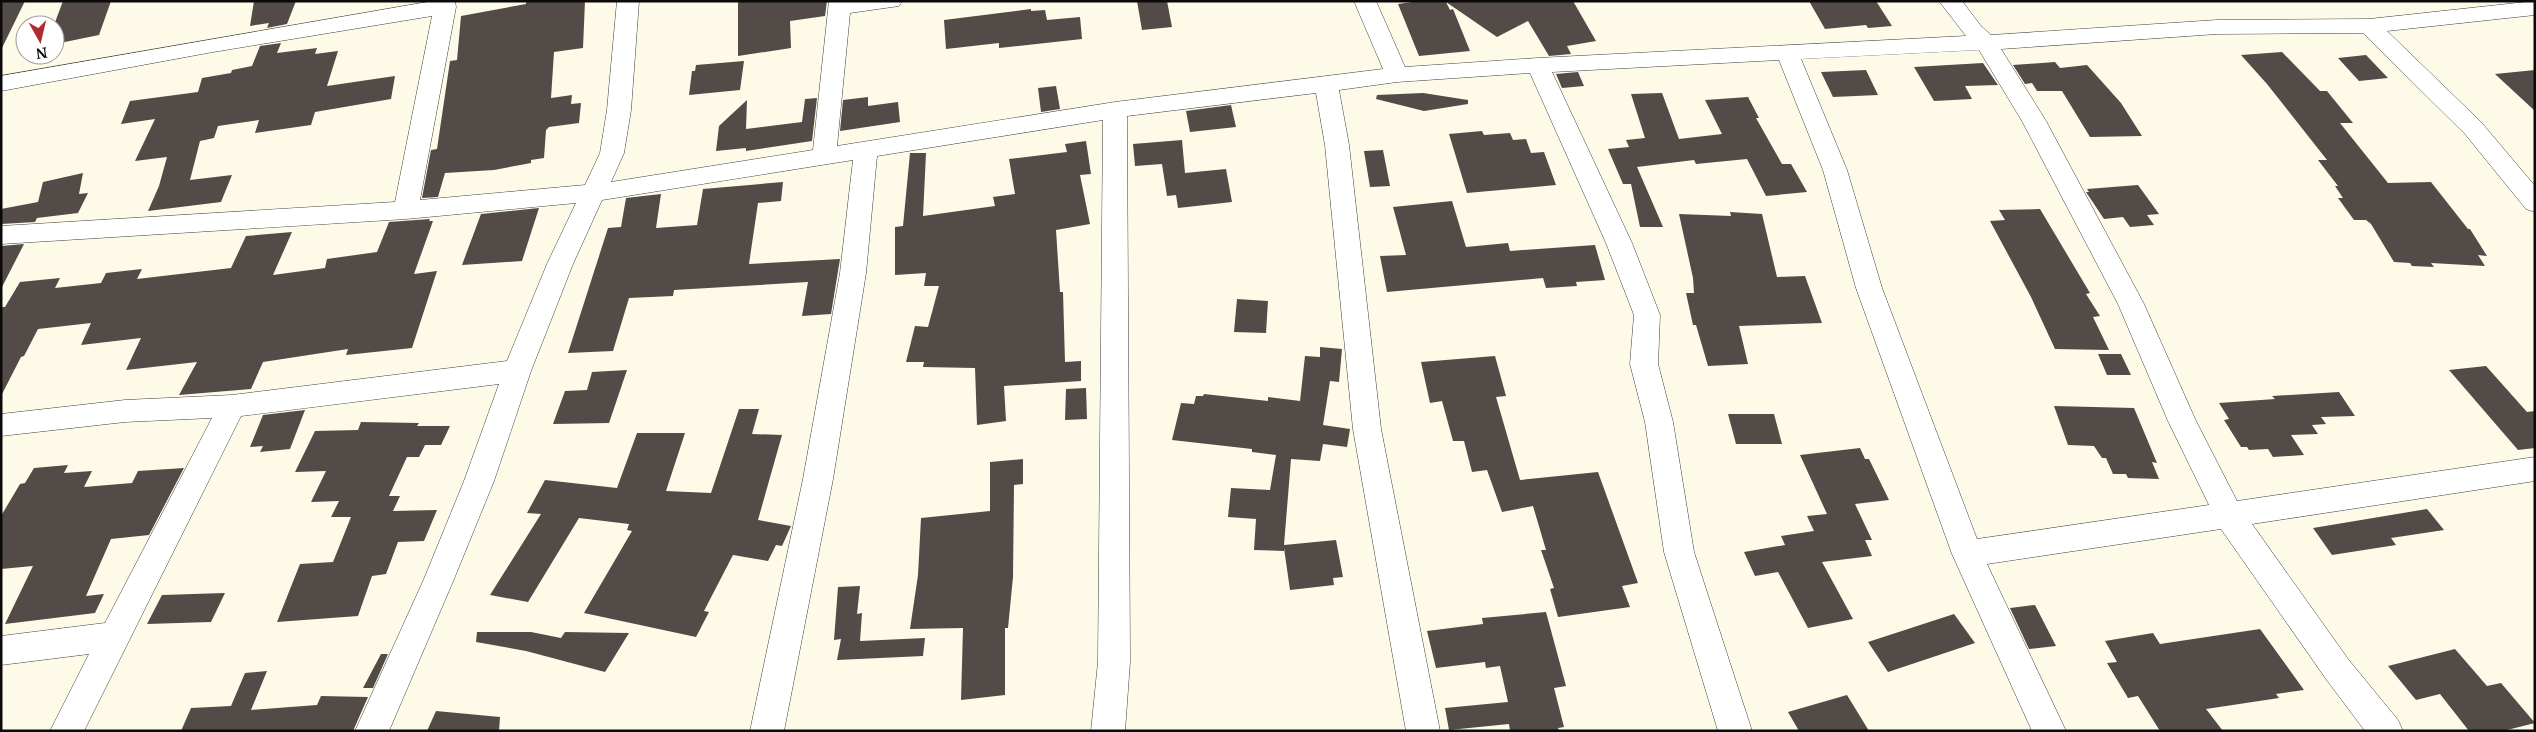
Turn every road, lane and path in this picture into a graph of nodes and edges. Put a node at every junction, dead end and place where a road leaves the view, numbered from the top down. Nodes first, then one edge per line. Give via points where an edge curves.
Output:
1 (628, 1) edge
2 (891, 1) edge
3 (1365, 1) edge
4 (1950, 1) edge
5 (445, 4) edge
6 (839, 5) edge
7 (2535, 8) edge
8 (2369, 26) junction
9 (1986, 42) junction
10 (1788, 54) junction
11 (1538, 65) junction
12 (1397, 75) junction
13 (1326, 82) junction
14 (1, 84) edge
15 (1115, 110) junction
16 (866, 149) junction
17 (824, 157) junction
18 (593, 193) junction
19 (2535, 203) edge
20 (406, 210) junction
21 (1, 235) edge
22 (517, 371) junction
23 (232, 406) junction
24 (1, 425) edge
25 (2535, 469) edge
26 (2228, 514) junction
27 (1967, 554) junction
28 (116, 636) junction
29 (1, 650) edge
30 (67, 731) edge
31 (372, 731) edge
32 (767, 731) edge
33 (1108, 731) edge
34 (1423, 731) edge
35 (1735, 731) edge
36 (2049, 731) edge
37 (2386, 731) edge

1 - 18 street via 612,153
2 - 6 street
3 - 12 street
4 - 9 street
5 - 14 street
5 - 20 street
6 - 17 street
7 - 8 street
8 - 9 street via 2217,28
8 - 19 street via 2472,128
9 - 10 street
9 - 26 street via 2034,121 2131,304 2182,421
10 - 11 street
10 - 27 street via 1836,170 1869,288
11 - 12 street
11 - 35 street via 1619,243 1647,316 1644,364 1659,422 1679,552
12 - 13 street
13 - 15 street
13 - 34 street via 1337,145 1368,429
15 - 16 street
15 - 33 street via 1114,662
16 - 17 street
16 - 32 street via 853,273 818,479
17 - 18 street
18 - 20 street
18 - 22 street
20 - 21 street
22 - 23 street
22 - 31 street via 479,481
23 - 24 street via 124,411
23 - 28 street
25 - 26 street
26 - 27 street
26 - 37 street
27 - 36 street
28 - 29 street
28 - 30 street

